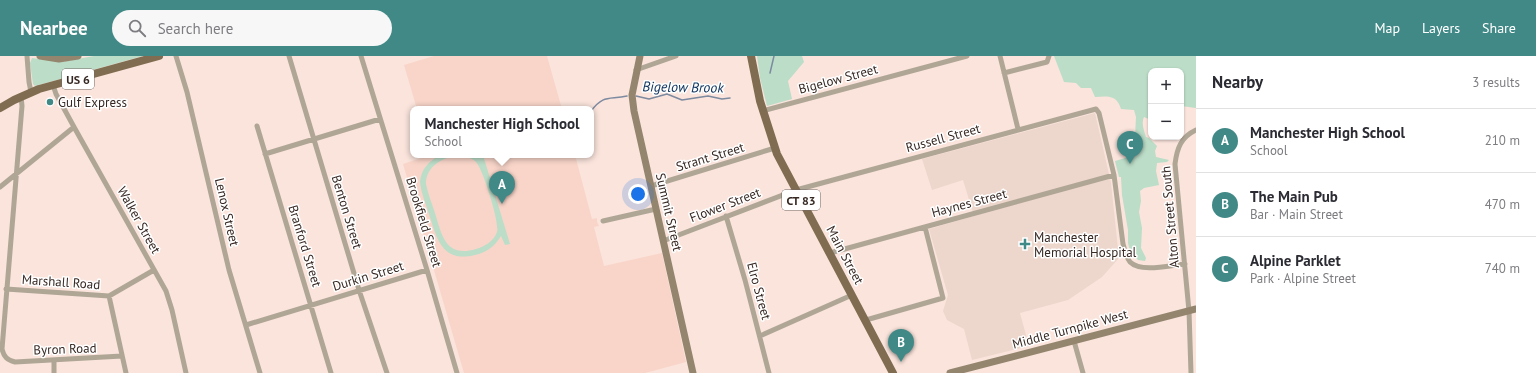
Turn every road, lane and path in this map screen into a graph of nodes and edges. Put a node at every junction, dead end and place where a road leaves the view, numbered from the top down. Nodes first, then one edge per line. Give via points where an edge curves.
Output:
1 (28, 56) edge
2 (40, 56) edge
3 (78, 56) edge
4 (159, 56) edge
5 (176, 56) edge
6 (289, 56) edge
7 (361, 56) edge
8 (640, 56) edge
9 (676, 56) edge
10 (751, 56) edge
11 (966, 56) edge
12 (1000, 56) edge
13 (1049, 56) edge
14 (636, 70) junction
15 (1004, 73) junction
16 (53, 86) junction
17 (31, 92) junction
18 (21, 96) junction
19 (0, 108) edge
20 (762, 111) junction
21 (380, 119) junction
22 (257, 126) dead end
23 (74, 127) junction
24 (1018, 129) junction
25 (1196, 130) edge
26 (313, 139) junction
27 (775, 148) junction
28 (265, 154) junction
29 (16, 174) junction
30 (1114, 175) junction
31 (651, 186) junction
32 (0, 187) edge
33 (796, 190) junction
34 (656, 209) junction
35 (726, 216) junction
36 (603, 221) dead end
37 (925, 227) junction
38 (664, 241) junction
39 (830, 253) junction
40 (1185, 264) junction
41 (154, 270) junction
42 (427, 270) junction
43 (6, 289) junction
44 (360, 290) junction
45 (852, 295) junction
46 (109, 296) junction
47 (311, 304) junction
48 (1193, 310) edge
49 (866, 320) junction
50 (246, 325) junction
51 (760, 336) junction
52 (1074, 341) junction
53 (122, 356) junction
54 (54, 360) junction
55 (54, 373) edge
56 (126, 373) edge
57 (186, 373) edge
58 (260, 373) edge
59 (331, 373) edge
60 (387, 373) edge
61 (457, 373) edge
62 (693, 373) edge
63 (769, 373) edge
64 (893, 373) edge
65 (950, 373) edge
66 (1083, 373) edge
67 (1191, 373) edge

1 - 17 street
2 - 3 street via 59,59
4 - 16 main road, US 6
5 - 50 street, Lenox Street via 187,92 229,270
6 - 26 street, Benton Street
7 - 21 street, Brookfield Street
8 - 14 street, Summit Street
9 - 14 street
10 - 20 main road, Main Street / CT 83
11 - 20 street, Bigelow Street
12 - 15 street
13 - 15 street via 1047,62
14 - 31 street, Summit Street via 632,97
15 - 24 street
16 - 17 main road, US 6
16 - 23 street, Walker Street
17 - 18 main road, US 6
18 - 19 main road, US 6
18 - 29 street
20 - 27 main road, Main Street / CT 83
21 - 26 street
21 - 42 street, Brookfield Street
22 - 28 street, Branford Street
23 - 29 street
23 - 41 street, Walker Street
24 - 30 street, Russell Street via 1096,109
24 - 33 street, Russell Street
25 - 40 street, Alton Street South via 1182,140 1176,151 1175,164
26 - 28 street
26 - 44 street, Benton Street
27 - 31 street, Strant Street
27 - 33 main road, Main Street / CT 83
28 - 47 street, Branford Street
29 - 32 street
29 - 43 street
30 - 37 street, Haynes Street
30 - 40 street via 1123,244 1130,262 1145,268
31 - 34 street, Summit Street
33 - 35 street, Flower Street
33 - 39 main road, Main Street / CT 83
34 - 36 street
34 - 38 street, Summit Street
35 - 38 street, Flower Street
35 - 51 street, Elro Street
37 - 39 street, Haynes Street
37 - 49 street via 943,298
38 - 62 street, Summit Street
39 - 45 main road, Main Street / CT 83
40 - 48 street, Alton Street South
41 - 46 street, Marshall Road
41 - 57 street, Walker Street via 166,291 172,310
42 - 44 street, Durkin Street
42 - 61 street, Brookfield Street
43 - 46 street, Marshall Road
43 - 54 street, Byron Road via 2,349 4,355 8,360 15,362
44 - 47 street, Durkin Street
44 - 60 street, Benton Street
45 - 49 main road, Main Street / CT 83
45 - 51 street
46 - 53 street
47 - 50 street, Durkin Street
47 - 59 street, Branford Street
48 - 52 street, Middle Turnpike West
48 - 67 street, Alton Street South
49 - 64 main road, Main Street / CT 83
50 - 58 street, Lenox Street
51 - 63 street, Elro Street
52 - 65 street, Middle Turnpike West
52 - 66 street
53 - 54 street, Byron Road
53 - 56 street
54 - 55 street

